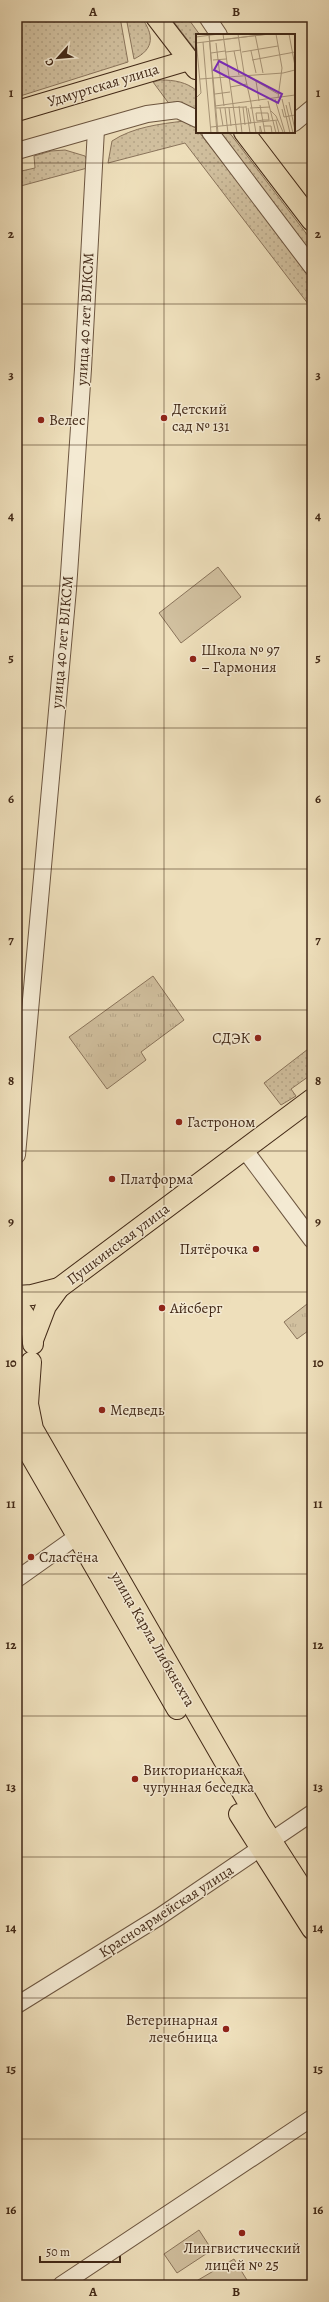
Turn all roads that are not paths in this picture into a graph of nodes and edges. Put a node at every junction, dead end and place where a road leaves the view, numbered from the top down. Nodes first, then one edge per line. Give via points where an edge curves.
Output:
1 (156, 17) edge
2 (207, 17) edge
3 (218, 34) edge
4 (193, 65) edge
5 (312, 108) edge
6 (17, 111) edge
7 (196, 119) edge
8 (295, 122) edge
9 (96, 129) junction
10 (211, 133) edge
11 (249, 134) edge
12 (17, 151) edge
13 (312, 221) edge
14 (312, 267) edge
15 (312, 1099) edge
16 (244, 1150) junction
17 (17, 1156) edge
18 (312, 1240) edge
19 (59, 1288) junction
20 (17, 1296) edge
21 (17, 1306) edge
22 (33, 1340) junction
23 (31, 1362) junction
24 (17, 1384) edge
25 (17, 1432) edge
26 (79, 1524) junction
27 (17, 1579) edge
28 (312, 1813) edge
29 (266, 1846) junction
30 (312, 1904) edge
31 (312, 1929) edge
32 (17, 2005) edge
33 (312, 2118) edge
34 (60, 2285) edge

1 - 4 main road
2 - 3 street
4 - 6 main road, Удмуртская улица
5 - 8 street
7 - 9 street via 178,110 147,114
9 - 12 street
9 - 17 street, улица 40 лет ВЛКСМ via 68,589
10 - 14 street
11 - 13 main road
15 - 16 main road, Пушкинская улица
16 - 18 street
16 - 19 main road, Пушкинская улица
19 - 20 main road, Пушкинская улица via 32,1296
19 - 22 main road, Пушкинская улица via 46,1306
21 - 22 main road via 27,1319
22 - 23 main road, улица Карла Либкнехта
23 - 24 main road
23 - 26 main road, улица Карла Либкнехта via 28,1404 33,1429
25 - 26 main road, улица Карла Либкнехта
26 - 27 street
26 - 29 main road, улица Карла Либкнехта
28 - 29 street, Красноармейская улица
29 - 30 main road, улица Карла Либкнехта
29 - 31 main road, улица Карла Либкнехта
29 - 32 street, Красноармейская улица via 159,1917
33 - 34 street

